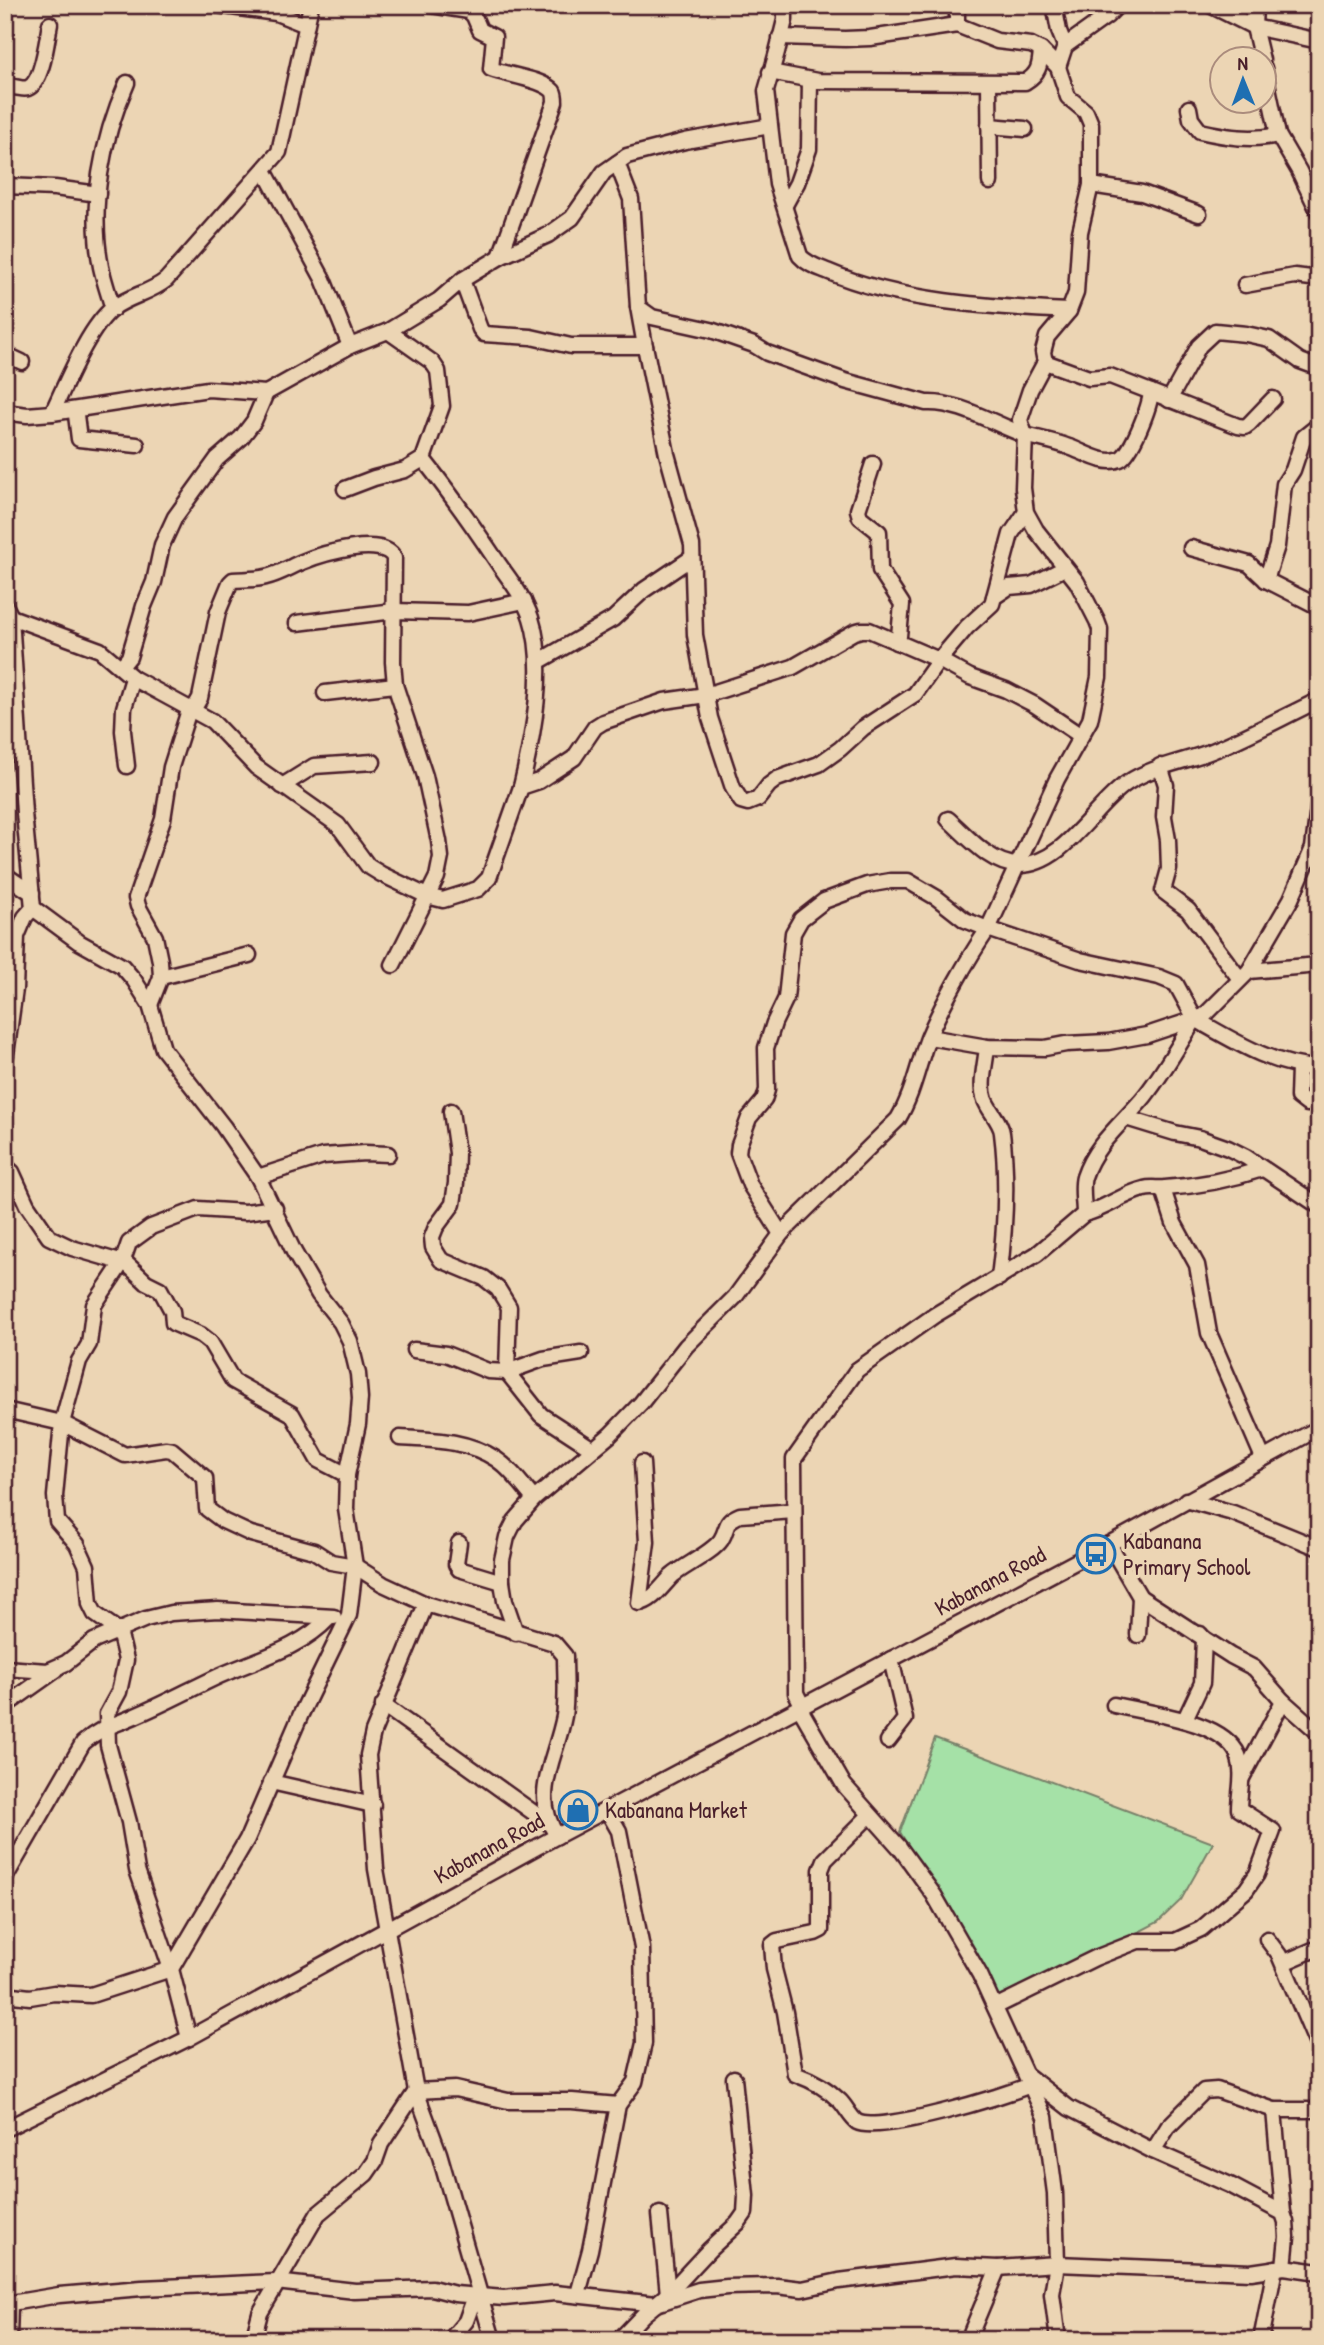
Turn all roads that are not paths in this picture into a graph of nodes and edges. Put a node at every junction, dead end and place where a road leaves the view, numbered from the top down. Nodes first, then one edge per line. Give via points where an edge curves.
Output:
1 (216, 5) edge
2 (311, 5) edge
3 (431, 5) edge
4 (785, 5) edge
5 (957, 5) edge
6 (1054, 5) edge
7 (1118, 5) edge
8 (1210, 5) edge
9 (1255, 5) edge
10 (464, 8) edge
11 (50, 24) dead end
12 (306, 25) junction
13 (957, 25) junction
14 (1254, 27) junction
15 (780, 37) junction
16 (1319, 41) edge
17 (1065, 46) junction
18 (1259, 46) edge
19 (1041, 50) junction
20 (1058, 67) junction
21 (770, 72) junction
22 (810, 80) junction
23 (127, 83) dead end
24 (989, 83) junction
25 (5, 85) edge
26 (1189, 108) dead end
27 (1274, 116) edge
28 (770, 126) junction
29 (989, 126) junction
30 (1025, 129) dead end
31 (1278, 135) junction
32 (617, 163) junction
33 (264, 170) junction
34 (990, 182) dead end
35 (1091, 185) junction
36 (5, 186) edge
37 (98, 194) junction
38 (785, 205) junction
39 (1319, 213) edge
40 (1199, 214) dead end
41 (500, 257) junction
42 (1319, 279) edge
43 (462, 280) junction
44 (1245, 285) dead end
45 (638, 307) junction
46 (113, 309) junction
47 (1069, 311) junction
48 (388, 331) junction
49 (350, 346) junction
50 (645, 346) junction
51 (5, 354) edge
52 (22, 362) dead end
53 (1045, 362) junction
54 (1319, 368) edge
55 (1152, 392) junction
56 (266, 393) junction
57 (1273, 399) dead end
58 (1169, 400) junction
59 (73, 410) junction
60 (5, 412) edge
61 (52, 413) junction
62 (1319, 425) edge
63 (1025, 435) junction
64 (137, 445) dead end
65 (423, 459) junction
66 (873, 464) dead end
67 (345, 489) dead end
68 (1026, 512) junction
69 (1191, 548) dead end
70 (690, 559) junction
71 (1065, 568) junction
72 (1266, 580) junction
73 (994, 597) junction
74 (524, 601) junction
75 (1319, 607) edge
76 (8, 611) edge
77 (394, 611) junction
78 (297, 623) dead end
79 (896, 642) junction
80 (939, 660) junction
81 (538, 662) junction
82 (121, 667) junction
83 (133, 678) junction
84 (395, 685) junction
85 (325, 693) dead end
86 (706, 695) junction
87 (1319, 700) edge
88 (190, 710) junction
89 (1081, 736) junction
90 (373, 762) dead end
91 (127, 765) dead end
92 (1160, 766) junction
93 (282, 786) junction
94 (522, 786) junction
95 (1319, 800) edge
96 (948, 819) dead end
97 (1018, 865) junction
98 (5, 875) edge
99 (428, 896) junction
100 (33, 901) junction
101 (988, 929) junction
102 (249, 955) dead end
103 (393, 965) dead end
104 (1319, 965) edge
105 (1245, 975) junction
106 (161, 977) junction
107 (150, 1005) junction
108 (1195, 1019) junction
109 (929, 1037) junction
110 (987, 1046) junction
111 (5, 1062) edge
112 (1299, 1067) junction
113 (1319, 1068) edge
114 (1307, 1104) dead end
115 (451, 1111) dead end
116 (1126, 1118) junction
117 (388, 1154) dead end
118 (5, 1166) edge
119 (1262, 1169) junction
120 (258, 1177) junction
121 (1163, 1189) junction
122 (1319, 1206) edge
123 (275, 1208) junction
124 (1084, 1214) junction
125 (781, 1234) junction
126 (122, 1263) junction
127 (999, 1278) junction
128 (414, 1350) dead end
129 (581, 1353) dead end
130 (508, 1372) junction
131 (5, 1410) edge
132 (62, 1423) junction
133 (1319, 1428) edge
134 (400, 1438) dead end
135 (593, 1449) junction
136 (1263, 1458) junction
137 (642, 1463) dead end
138 (347, 1475) junction
139 (534, 1499) junction
140 (1186, 1500) junction
141 (794, 1511) junction
142 (459, 1543) dead end
143 (1109, 1544) junction
144 (1319, 1548) edge
145 (355, 1566) junction
146 (502, 1582) junction
147 (383, 1584) junction
148 (354, 1586) junction
149 (1140, 1597) junction
150 (426, 1604) junction
151 (349, 1615) junction
152 (328, 1618) junction
153 (118, 1631) junction
154 (516, 1633) junction
155 (1199, 1633) junction
156 (1138, 1635) dead end
157 (891, 1660) junction
158 (66, 1663) junction
159 (5, 1668) edge
160 (1283, 1700) junction
161 (383, 1705) junction
162 (1114, 1705) dead end
163 (5, 1706) edge
164 (801, 1706) junction
165 (1185, 1719) junction
166 (106, 1726) junction
167 (1319, 1733) edge
168 (888, 1741) dead end
169 (1242, 1778) junction
170 (271, 1782) junction
171 (373, 1805) junction
172 (607, 1810) junction
173 (869, 1815) junction
174 (548, 1823) junction
175 (556, 1836) junction
176 (5, 1878) edge
177 (387, 1929) junction
178 (1267, 1939) dead end
179 (1319, 1951) edge
180 (1283, 1964) junction
181 (171, 1969) junction
182 (5, 1994) edge
183 (995, 2007) junction
184 (189, 2038) junction
185 (1319, 2049) edge
186 (734, 2078) dead end
187 (1029, 2081) junction
188 (416, 2091) junction
189 (618, 2105) junction
190 (1274, 2110) junction
191 (1319, 2110) edge
192 (5, 2129) edge
193 (1153, 2151) junction
194 (1283, 2213) junction
195 (660, 2214) dead end
196 (1057, 2264) junction
197 (1280, 2267) junction
198 (998, 2268) junction
199 (1319, 2272) edge
200 (276, 2282) junction
201 (578, 2294) junction
202 (668, 2294) junction
203 (477, 2296) junction
204 (8, 2303) edge
205 (656, 2304) junction
206 (9, 2340) edge
207 (256, 2340) edge
208 (450, 2340) edge
209 (493, 2340) edge
210 (619, 2340) edge
211 (968, 2340) edge
212 (1058, 2340) edge
213 (1261, 2340) edge

1 - 12 street via 276,13
2 - 12 street
3 - 10 street
4 - 15 street
5 - 13 street
6 - 17 street
7 - 17 street
8 - 14 street
9 - 14 street
10 - 41 street via 480,30 494,37 491,69 544,85 555,95
11 - 25 street via 41,70 32,86
12 - 33 street via 279,152
13 - 15 street via 870,38
13 - 19 street via 997,41
14 - 16 street
14 - 18 street
15 - 21 street
17 - 20 street
19 - 20 street
19 - 24 street via 1040,67 1025,82
20 - 35 street via 1068,97 1086,112 1091,124
21 - 22 street
21 - 28 street via 766,91
22 - 24 street
22 - 38 street via 809,149
23 - 37 street via 112,119
24 - 29 street
26 - 31 street via 1200,131 1236,138
27 - 31 street
28 - 32 street via 685,141 627,156
28 - 38 street via 777,184
29 - 30 street
29 - 34 street
31 - 39 street
32 - 41 street via 604,172 572,218 548,235
32 - 45 street via 631,199
33 - 46 street via 166,280
33 - 49 street via 323,279
35 - 40 street via 1142,193
35 - 47 street via 1080,232 1076,293
36 - 37 street
37 - 46 street via 101,267
38 - 47 street via 800,256 841,277 889,291
41 - 43 street
42 - 44 street via 1295,276
43 - 48 street
43 - 50 street via 484,334 572,346
45 - 50 street
45 - 63 street via 652,317 710,330 845,381 926,403 939,402
46 - 61 street via 76,360
47 - 53 street via 1047,337
48 - 49 street
48 - 65 street via 438,371 442,406
49 - 56 street
50 - 70 street via 692,545
51 - 52 street
53 - 55 street via 1089,378 1110,376
53 - 63 street via 1020,420
54 - 58 street via 1269,339 1215,331 1199,346
55 - 58 street
55 - 63 street via 1131,448 1118,460
56 - 59 street via 208,388
56 - 82 street via 254,421 217,459 175,517 162,545 129,657
57 - 58 street via 1245,427
59 - 61 street
59 - 64 street via 79,439
60 - 61 street
62 - 72 street via 1304,437 1283,484 1278,546
63 - 68 street
65 - 67 street via 405,470
65 - 74 street
66 - 79 street via 858,510 879,532 880,570 902,604
68 - 71 street
68 - 73 street via 1011,534
69 - 72 street via 1249,564
70 - 81 street via 653,583 613,619
70 - 86 street via 695,635
71 - 73 street via 1031,585 1009,587
71 - 89 street via 1100,629 1097,690
72 - 75 street
73 - 80 street
74 - 77 street via 468,612
74 - 81 street
76 - 82 street via 100,650
76 - 100 street
77 - 78 street
77 - 84 street
77 - 88 street via 394,558 385,548 351,549 266,577 233,580 218,611 200,698
79 - 80 street
79 - 86 street via 869,631 854,632 793,667
80 - 86 street via 915,694 819,764 777,779 748,803 741,801 733,788
80 - 89 street via 1035,705
81 - 94 street
82 - 83 street
83 - 88 street
83 - 91 street via 124,708
84 - 85 street
84 - 99 street via 425,776 439,841 437,877
86 - 94 street via 664,701 598,724 574,758 539,781
87 - 92 street via 1210,751
88 - 93 street via 212,722 256,767
88 - 106 street via 171,767 163,819 136,898 155,937
89 - 97 street
90 - 93 street via 314,766
92 - 97 street via 1124,785 1052,854 1037,863
92 - 105 street via 1167,785 1164,817 1169,869 1163,891 1188,910
93 - 99 street via 338,825 368,866
94 - 99 street via 489,878 478,889 458,897
95 - 105 street via 1313,848 1291,899
96 - 97 street via 1004,863
97 - 101 street
98 - 100 street
99 - 103 street
100 - 107 street via 79,942 122,966
100 - 111 street via 17,936
101 - 108 street via 1080,960 1167,979 1176,984
101 - 109 street
101 - 125 street via 965,920 908,881 843,892 801,919 793,933 786,998 766,1048 765,1100 749,1118 738,1145 751,1185
102 - 106 street
104 - 105 street
105 - 108 street via 1204,1016
106 - 107 street
107 - 120 street via 163,1049
108 - 110 street via 1108,1042 1045,1048
108 - 112 street via 1263,1056
108 - 116 street
109 - 110 street
109 - 125 street via 898,1119
110 - 127 street via 983,1093 1002,1129 1005,1189
112 - 113 street
112 - 114 street via 1298,1097
115 - 130 street via 457,1153 455,1194 436,1227 433,1247 441,1260 498,1289 509,1307
116 - 119 street via 1216,1143
116 - 124 street via 1111,1130 1084,1178
117 - 120 street via 323,1156
118 - 126 street via 49,1237
119 - 121 street
119 - 122 street
120 - 123 street
121 - 124 street via 1136,1191
121 - 136 street via 1174,1223 1197,1265 1209,1333
123 - 126 street via 245,1212 198,1209 179,1215 129,1243
123 - 138 street via 319,1295 350,1341 360,1398
124 - 127 street via 1037,1254
125 - 135 street via 735,1297
126 - 132 street via 94,1305 89,1344 79,1361
126 - 138 street via 160,1289 173,1323 210,1342 233,1381 292,1413 318,1460
127 - 141 street via 935,1315 857,1370 794,1459
128 - 130 street via 446,1354 488,1371
129 - 130 street via 543,1359
130 - 135 street via 541,1415
131 - 132 street
132 - 145 street via 124,1455 172,1450 205,1478 207,1509 223,1521 251,1534 314,1551 331,1562
132 - 153 street via 57,1521 87,1566 95,1614
133 - 136 street, Kabanana Road
134 - 139 street via 471,1446 496,1459
135 - 139 street
136 - 140 street, Kabanana Road
137 - 141 street via 647,1542 639,1603 721,1541 732,1518
138 - 145 street via 346,1508
139 - 146 street via 507,1537
140 - 143 street, Kabanana Road
140 - 144 street via 1233,1513
141 - 164 street via 796,1693
142 - 146 street via 459,1569
143 - 149 street
143 - 157 street, Kabanana Road
145 - 147 street
145 - 148 street
146 - 154 street
147 - 148 street
147 - 150 street
148 - 151 street
149 - 155 street
149 - 156 street
150 - 154 street
150 - 161 street
151 - 152 street
151 - 170 street
152 - 153 street via 187,1611 146,1619
152 - 166 street via 317,1631 287,1648
153 - 158 street via 94,1641
153 - 166 street via 127,1667
154 - 174 street via 554,1643 565,1656 564,1713 545,1775
155 - 160 street via 1254,1668
155 - 165 street via 1204,1639 1202,1683
157 - 164 street, Kabanana Road
157 - 168 street via 906,1713
158 - 159 street via 48,1671
158 - 163 street
160 - 167 street
160 - 169 street
161 - 171 street via 368,1755
161 - 174 street
162 - 165 street
164 - 172 street, Kabanana Road
164 - 173 street via 844,1785
165 - 169 street via 1234,1748
166 - 176 street via 83,1743
166 - 181 street via 137,1870
169 - 183 street via 1239,1809 1273,1832 1257,1874 1216,1918 1175,1941 1144,1940 1095,1958
170 - 171 street
170 - 181 street via 247,1839
171 - 177 street via 376,1869
172 - 175 street, Kabanana Road
172 - 189 street via 619,1831 642,1948 644,2043 635,2082
173 - 183 street via 901,1848 934,1895
173 - 187 street via 825,1860 821,1930 772,1945 795,2074 827,2089 856,2122 869,2125 934,2114 1016,2091
174 - 175 street
175 - 177 street, Kabanana Road
177 - 184 street, Kabanana Road
177 - 188 street
178 - 180 street
179 - 180 street
180 - 185 street
181 - 182 street via 91,1995
181 - 184 street
183 - 187 street
184 - 192 street, Kabanana Road
186 - 202 street via 745,2213
187 - 193 street via 1069,2108
187 - 196 street via 1045,2117 1055,2193
188 - 189 street via 455,2089 509,2101
188 - 200 street via 371,2167 318,2214
188 - 203 street via 439,2153
189 - 201 street
190 - 191 street
190 - 193 street via 1217,2090 1204,2091 1168,2127
190 - 194 street
193 - 194 street
194 - 197 street via 1287,2237
195 - 202 street
196 - 197 street via 1251,2272
196 - 198 street
196 - 212 street via 1052,2294
197 - 199 street
197 - 213 street
198 - 205 street via 956,2266 802,2289 727,2287 699,2290
198 - 211 street
200 - 203 street via 355,2291 432,2288
200 - 204 street via 142,2288
200 - 207 street via 260,2313
201 - 203 street
201 - 205 street
202 - 205 street
203 - 208 street
203 - 209 street
204 - 206 street
205 - 210 street

